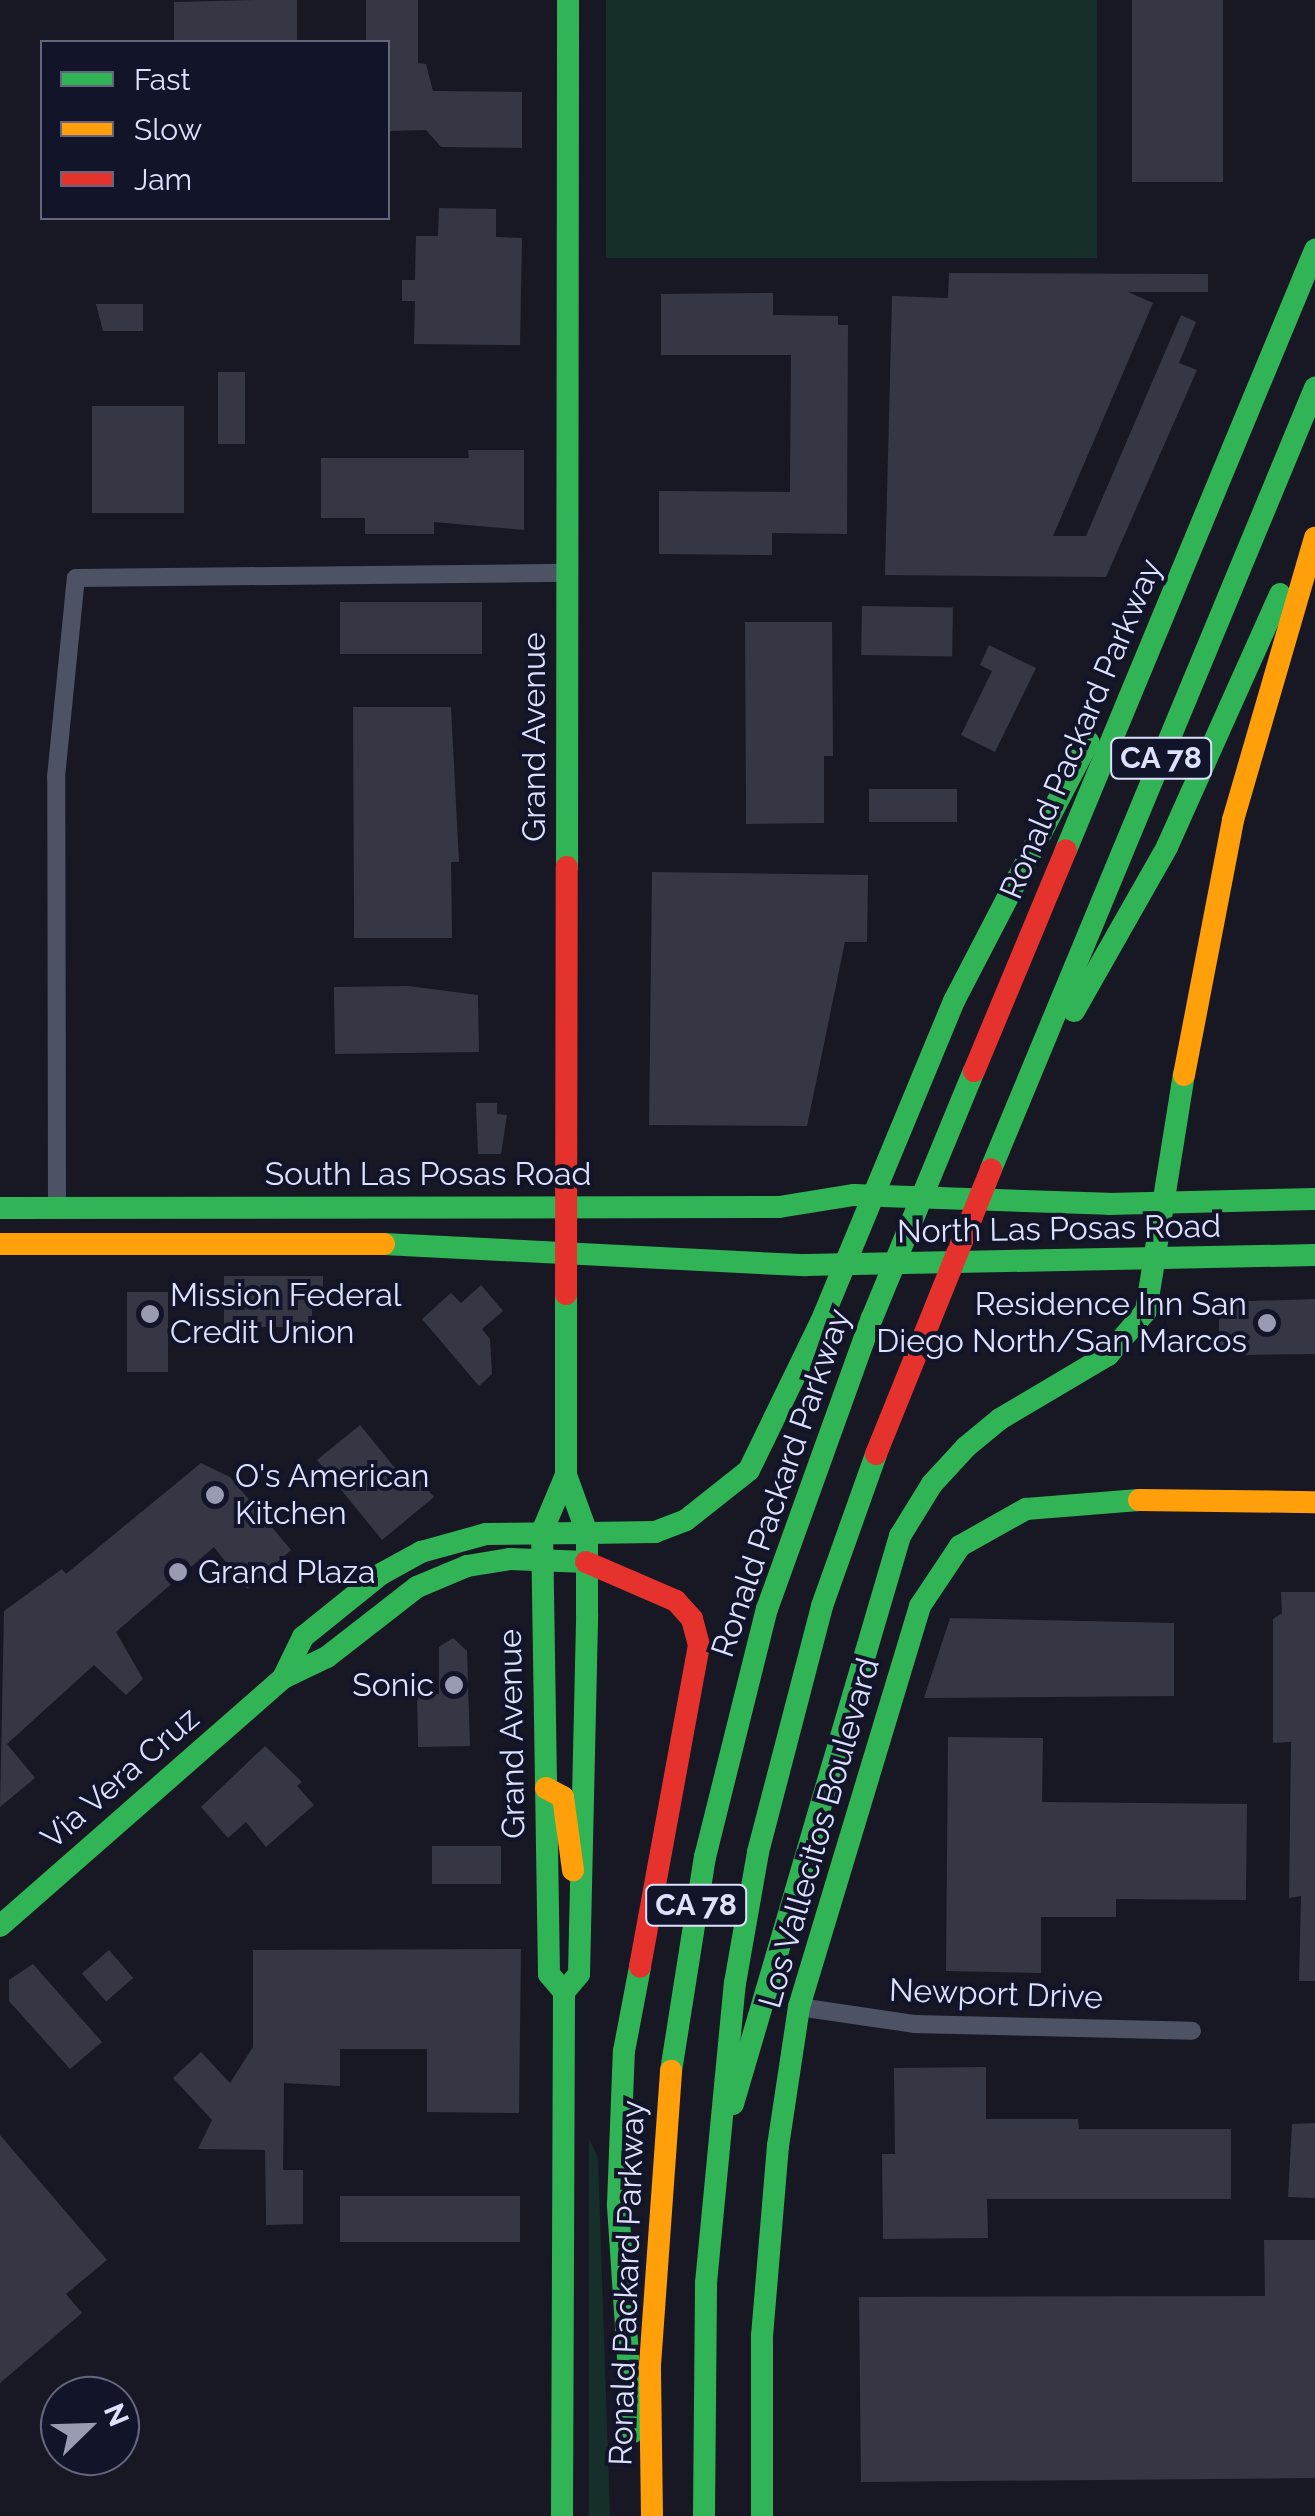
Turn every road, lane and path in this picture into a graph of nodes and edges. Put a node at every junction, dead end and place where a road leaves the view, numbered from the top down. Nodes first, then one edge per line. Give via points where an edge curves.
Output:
1 (568, 0) edge
2 (1315, 250) edge
3 (1315, 388) edge
4 (1247, 414) junction
5 (1315, 516) edge
6 (1315, 538) edge
7 (566, 573) junction
8 (1007, 1128) junction
9 (854, 1195) joint
10 (1315, 1199) edge
11 (1167, 1204) junction
12 (567, 1206) junction
13 (0, 1208) edge
14 (58, 1208) junction
15 (0, 1244) edge
16 (567, 1252) junction
17 (1315, 1255) edge
18 (1156, 1260) junction
19 (566, 1475) junction
20 (1315, 1502) edge
21 (542, 1532) junction
22 (586, 1533) junction
23 (542, 1559) junction
24 (586, 1562) junction
25 (284, 1678) junction
26 (546, 1788) junction
27 (582, 1893) junction
28 (0, 1926) edge
29 (564, 1992) junction
30 (799, 2007) junction
31 (1192, 2031) dead end
32 (714, 2150) junction
33 (562, 2516) edge
34 (648, 2516) edge
35 (704, 2516) edge
36 (762, 2516) edge

1 - 7 main road, Grand Avenue
2 - 4 main road, Ronald Packard Parkway / CA 78
3 - 8 main road, CA 78
4 - 22 main road, Via Vera Cruz via 954,1001 821,1322 750,1470 720,1499 654,1532
4 - 34 main road, Ronald Packard Parkway / CA 78 via 872,1318 766,1609 732,1732 686,1962 655,2240
5 - 8 main road via 1167,847
6 - 11 main road via 1233,820 1204,954
7 - 12 main road, Grand Avenue
7 - 14 street via 76,578 56,777
8 - 32 main road, CA 78 via 850,1524 789,1728 734,1983
9 - 11 main road, North Las Posas Road
9 - 12 main road, South Las Posas Road via 778,1207
10 - 11 main road, North Las Posas Road
11 - 18 main road
12 - 14 main road, South Las Posas Road
12 - 16 main road, Grand Avenue
13 - 14 main road, South Las Posas Road
15 - 16 main road via 422,1244
16 - 18 main road, North Las Posas Road via 805,1266
16 - 19 main road, Grand Avenue
17 - 18 main road, North Las Posas Road
18 - 32 main road via 1146,1312 1130,1335 966,1446 900,1536 772,1958 746,2074
19 - 21 main road, Grand Avenue
19 - 22 main road, Grand Avenue
20 - 30 main road, Los Vallecitos Boulevard via 1058,1502 998,1521 960,1546 920,1606
21 - 22 main road, Via Vera Cruz
21 - 23 main road, Grand Avenue
21 - 25 main road, Via Vera Cruz via 462,1537 381,1574 302,1637
22 - 24 main road, Grand Avenue
23 - 24 main road, Via Vera Cruz
23 - 25 main road, Via Vera Cruz via 467,1566 417,1587
23 - 26 main road, Grand Avenue
24 - 27 main road, Grand Avenue
24 - 34 main road, Via Vera Cruz via 676,1601 692,1619 699,1644 682,1764 630,1994 619,2126 625,2372
25 - 28 main road, Via Vera Cruz
26 - 27 main road via 562,1798 569,1862
26 - 29 main road, Grand Avenue via 548,1974
27 - 29 main road, Grand Avenue via 579,1974
29 - 33 main road, Grand Avenue
30 - 31 street, Newport Drive via 914,2024
30 - 36 main road, Los Vallecitos Boulevard via 763,2318
32 - 35 main road, CA 78

